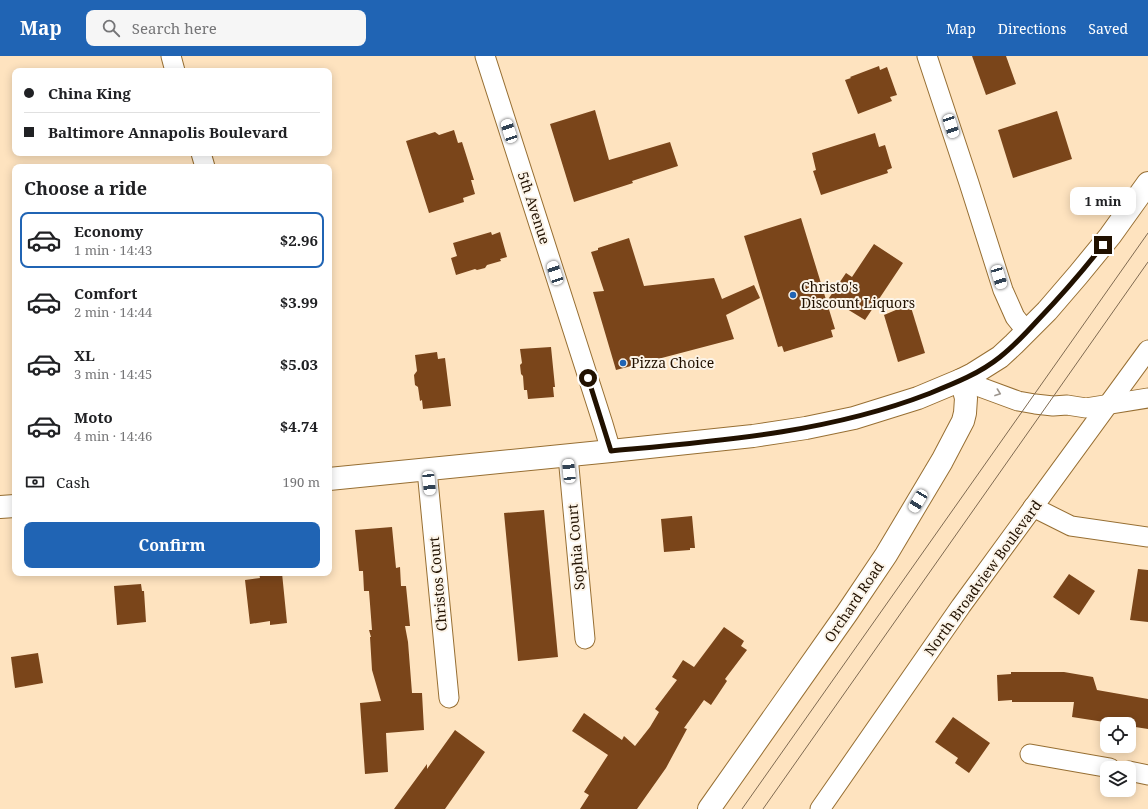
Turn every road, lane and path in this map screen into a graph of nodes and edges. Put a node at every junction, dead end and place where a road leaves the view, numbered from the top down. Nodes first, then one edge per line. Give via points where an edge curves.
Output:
1 (171, 56) edge
2 (485, 56) edge
3 (927, 56) edge
4 (174, 68) edge
5 (1148, 183) edge
6 (1027, 332) junction
7 (1148, 350) edge
8 (961, 380) junction
9 (1148, 398) edge
10 (1109, 404) junction
11 (611, 451) junction
12 (568, 456) junction
13 (427, 470) junction
14 (332, 479) edge
15 (12, 506) edge
16 (0, 507) edge
17 (1033, 507) junction
18 (1148, 537) edge
19 (585, 639) dead end
20 (449, 698) dead end
21 (1030, 754) dead end
22 (1100, 766) edge
23 (1136, 772) edge
24 (1148, 775) edge
25 (709, 809) edge
26 (820, 809) edge

1 - 4 street
2 - 11 street, 5th Avenue
3 - 6 street via 1003,290 1015,317
5 - 6 main road via 1095,255
6 - 8 main road via 1000,357
7 - 10 street, North Broadview Boulevard
8 -> 10 street via 1018,401 1035,404 1081,408
8 - 11 main road via 918,398 832,423 722,440
8 - 25 main road, Orchard Road via 966,398 965,414 942,461 886,555
9 - 10 street
10 - 17 street, North Broadview Boulevard
11 - 12 main road
12 - 13 main road
12 - 19 street, Sophia Court
13 - 14 main road
13 - 20 street, Christos Court
15 - 16 main road
17 - 18 street via 1071,526
17 - 26 street, North Broadview Boulevard
21 - 22 street
23 - 24 street

